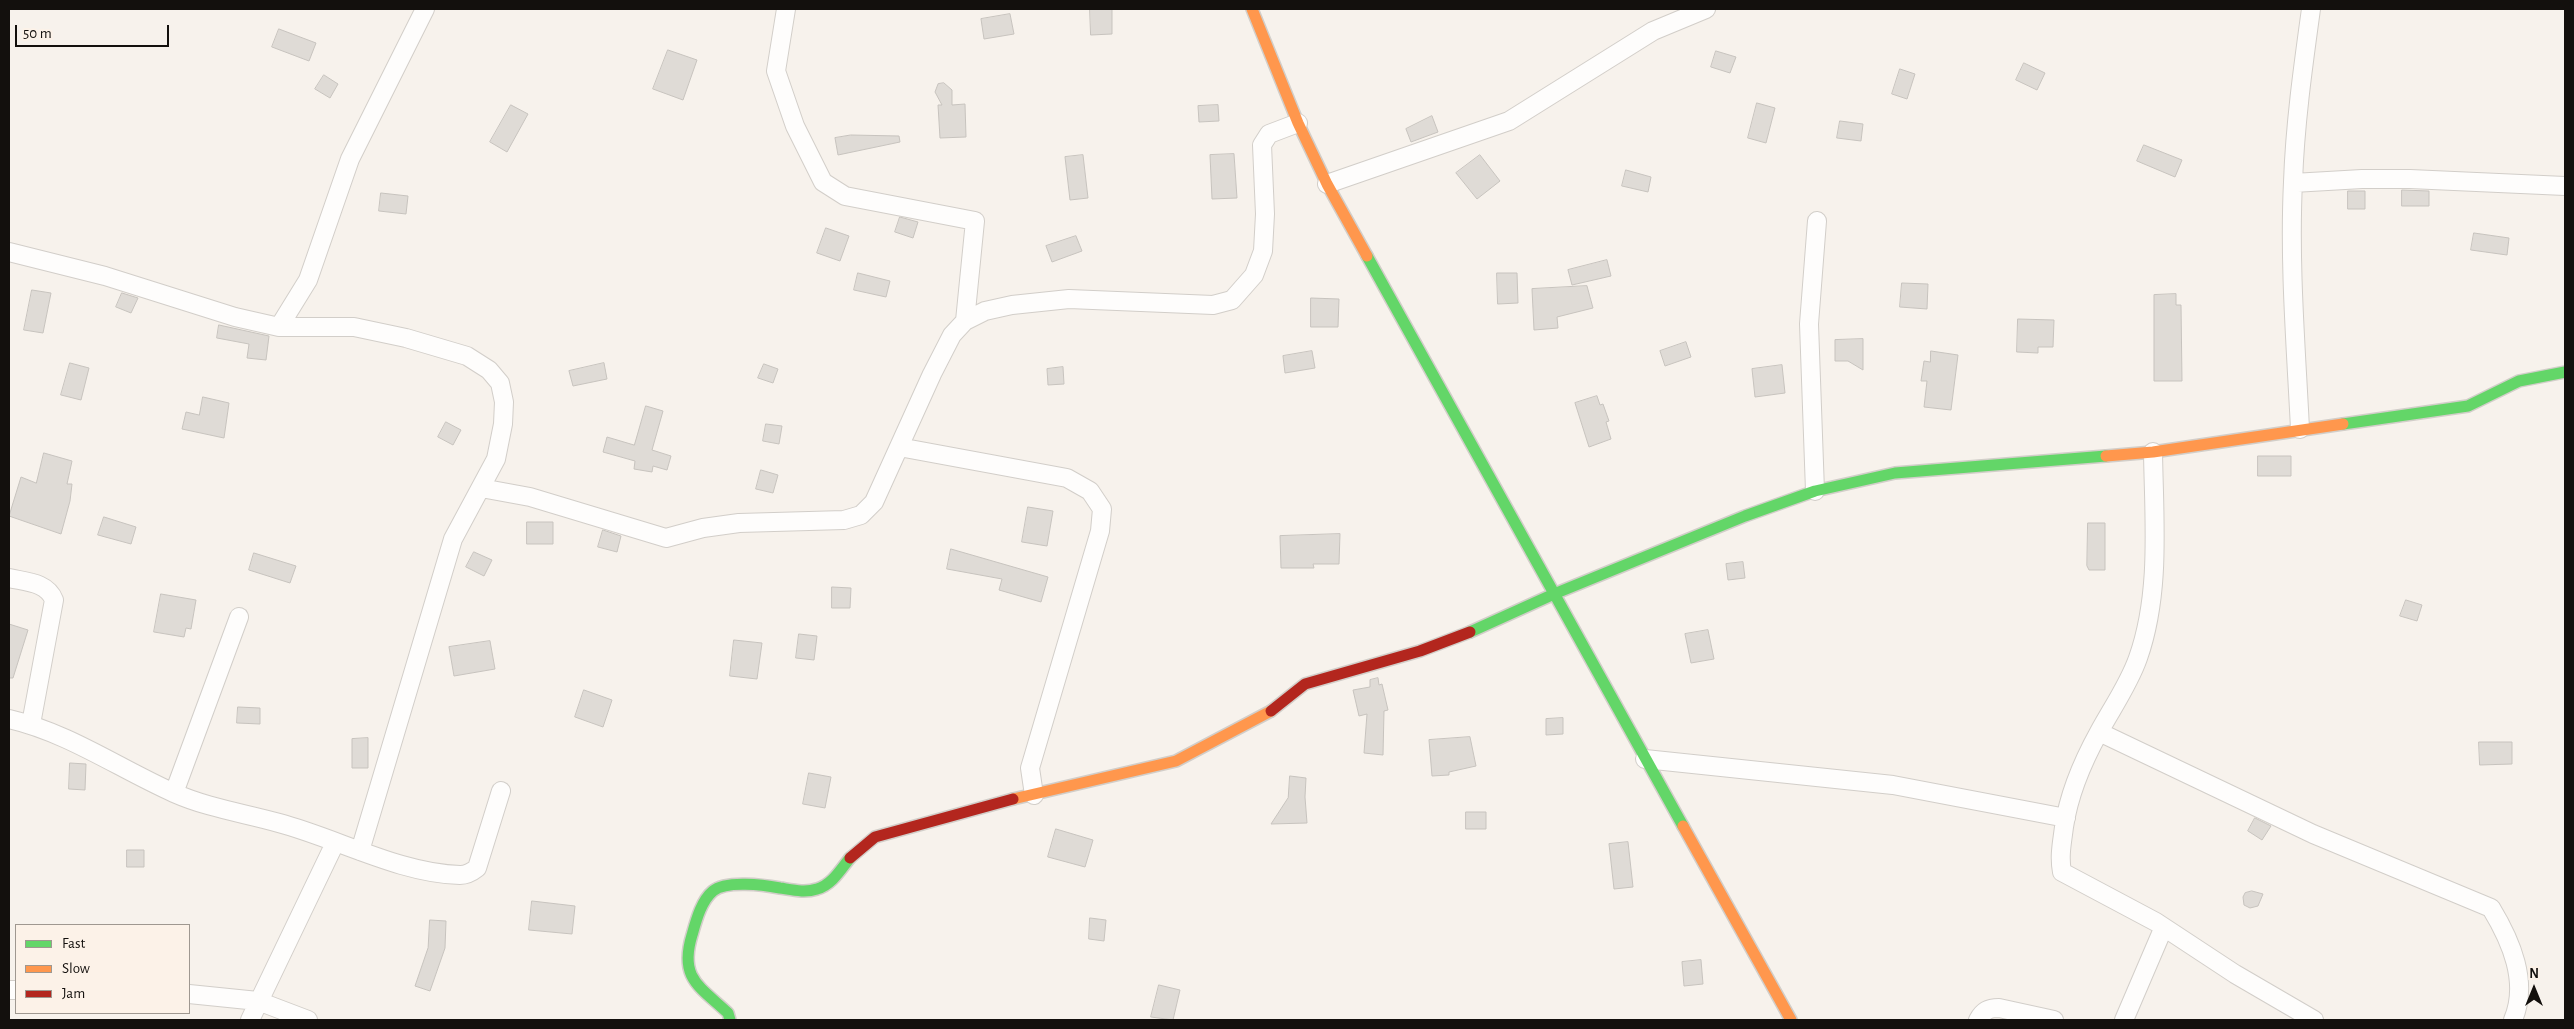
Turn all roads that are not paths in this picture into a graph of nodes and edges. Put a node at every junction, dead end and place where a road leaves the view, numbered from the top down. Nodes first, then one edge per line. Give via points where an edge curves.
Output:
1 (425, 9) edge
2 (786, 9) edge
3 (1252, 9) edge
4 (1706, 9) edge
5 (2311, 9) edge
6 (1298, 123) junction
7 (2293, 183) junction
8 (1327, 184) junction
9 (2565, 186) edge
10 (1817, 221) dead end
11 (9, 252) edge
12 (965, 321) junction
13 (279, 327) junction
14 (2565, 372) edge
15 (2300, 428) junction
16 (899, 447) junction
17 (2153, 452) junction
18 (481, 488) junction
19 (1815, 491) junction
20 (9, 578) edge
21 (1554, 594) junction
22 (239, 617) dead end
23 (9, 718) edge
24 (32, 724) junction
25 (2099, 732) junction
26 (1645, 759) junction
27 (501, 792) dead end
28 (174, 793) junction
29 (1034, 795) junction
30 (2066, 818) junction
31 (335, 843) junction
32 (360, 850) junction
33 (2163, 929) junction
34 (190, 994) edge
35 (258, 1001) junction
36 (250, 1020) edge
37 (308, 1020) edge
38 (730, 1020) edge
39 (1791, 1020) edge
40 (1978, 1020) edge
41 (2054, 1020) edge
42 (2124, 1020) edge
43 (2314, 1020) edge
44 (2513, 1020) edge

1 - 13 street via 350,159 308,280
2 - 12 street via 776,71 795,126 823,182 846,196 975,221
3 - 6 street
4 - 8 street via 1653,31 1509,121
5 - 7 street via 2297,113
6 - 8 street
6 - 12 street via 1269,134 1262,145 1265,214 1262,251 1254,275 1232,300 1213,305 1070,299 1012,305 985,311
7 - 9 street via 2410,178
7 - 15 street via 2292,269
8 - 21 street
10 - 19 street via 1809,324
11 - 13 street via 105,276
12 - 16 street via 952,335
13 - 18 street via 354,327 380,332 467,356 489,370 500,383 504,402 503,424 496,459
14 - 15 street via 2519,381 2468,406 2431,414
15 - 17 street
16 - 18 street via 874,502 861,515 844,520 739,523 666,538 556,504
16 - 29 street via 1067,478 1090,491 1102,509 1100,531 1030,768
17 - 19 street via 1896,473
17 - 25 street via 2155,552 2148,626 2138,659
18 - 32 street via 453,539
19 - 21 street
20 - 24 street via 42,585 50,590 54,600
21 - 26 street
21 - 29 street via 1428,648 1305,684 1274,709 1176,761
22 - 28 street
23 - 24 street
24 - 28 street via 69,739
25 - 30 street via 2083,762
25 - 44 street via 2313,834 2491,908 2506,932 2519,970 2517,1011
26 - 30 street via 1893,785
26 - 39 street
27 - 32 street via 477,868 472,873 462,876 416,868
28 - 31 street via 221,810 280,823
29 - 38 street via 875,836 819,889 805,892 739,884 714,890 696,920 686,955 691,978 728,1013
30 - 33 street via 2059,858 2062,872 2156,922
31 - 32 street
31 - 35 street
33 - 42 street
33 - 43 street
34 - 35 street
35 - 36 street
35 - 37 street
40 - 41 street via 1989,1008

